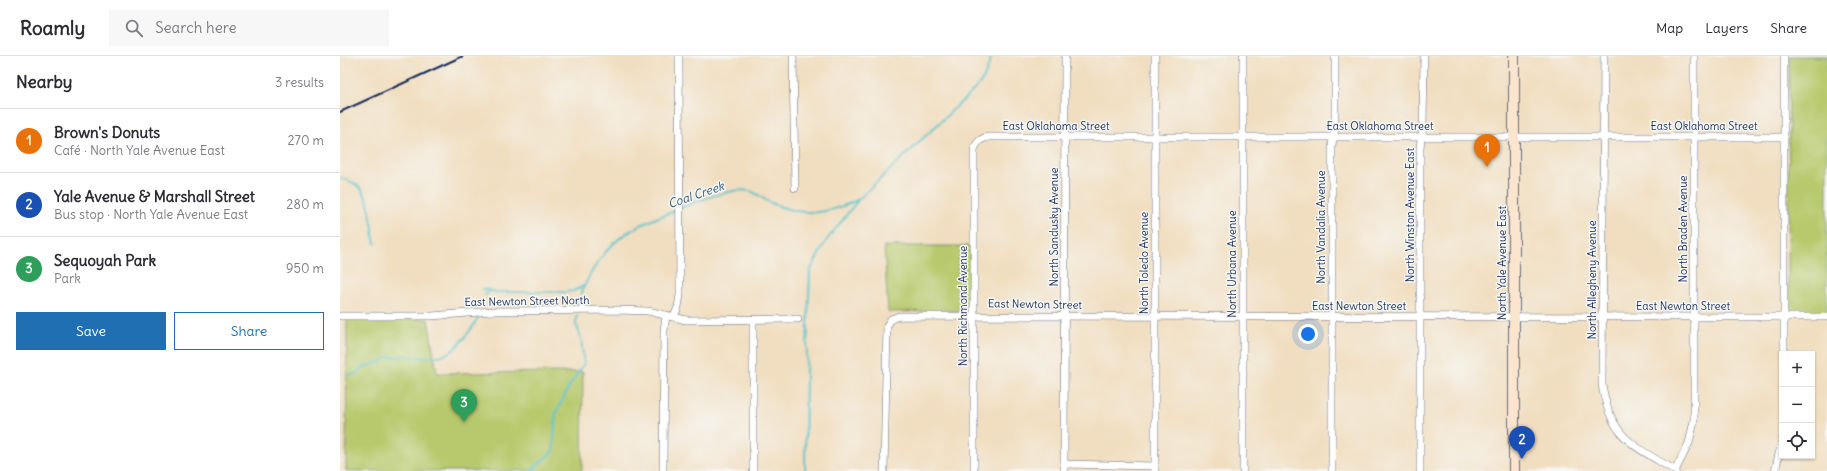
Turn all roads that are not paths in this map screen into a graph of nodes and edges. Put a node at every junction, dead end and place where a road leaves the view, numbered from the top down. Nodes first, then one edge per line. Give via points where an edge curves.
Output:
1 (679, 56) edge
2 (793, 56) edge
3 (1065, 56) edge
4 (1155, 56) edge
5 (1243, 56) edge
6 (1335, 56) edge
7 (1424, 56) edge
8 (1514, 56) edge
9 (1604, 56) edge
10 (1694, 56) edge
11 (1784, 56) edge
12 (1243, 136) junction
13 (1514, 136) junction
14 (1065, 137) junction
15 (1155, 137) junction
16 (1333, 137) junction
17 (1422, 137) junction
18 (1604, 137) junction
19 (1694, 137) junction
20 (1784, 137) junction
21 (977, 142) joint
22 (795, 188) dead end
23 (666, 315) junction
24 (974, 315) junction
25 (1064, 315) junction
26 (340, 316) edge
27 (1155, 316) junction
28 (674, 317) junction
29 (1243, 317) junction
30 (1332, 317) junction
31 (1420, 317) junction
32 (1513, 317) junction
33 (1603, 317) junction
34 (1694, 317) junction
35 (1785, 317) junction
36 (1827, 317) edge
37 (798, 319) dead end
38 (753, 320) junction
39 (1784, 351) edge
40 (1779, 454) edge
41 (1064, 467) edge
42 (1155, 468) edge
43 (662, 471) edge
44 (753, 471) edge
45 (884, 471) edge
46 (974, 471) edge
47 (1243, 471) edge
48 (1332, 471) edge
49 (1420, 471) edge
50 (1514, 471) edge
51 (1675, 471) edge
52 (1775, 471) edge

1 - 28 street via 680,299
2 - 22 street
3 - 14 street, North Sandusky Avenue
4 - 15 street, North Toledo Avenue
5 - 12 street, North Urbana Avenue
6 - 16 street, North Vandalia Avenue
7 - 17 street, North Winston Avenue East
8 - 13 main road, North Yale Avenue East
9 - 18 street, North Allegheny Avenue
10 - 19 street, North Braden Avenue
11 - 20 street
12 - 15 street, East Oklahoma Street
12 - 16 street, East Oklahoma Street
12 - 29 street, North Urbana Avenue
13 - 17 street, East Oklahoma Street
13 - 18 street, East Oklahoma Street
13 - 32 main road, North Yale Avenue East
14 - 15 street, East Oklahoma Street
14 - 21 street, East Oklahoma Street via 988,137
14 - 25 street, North Sandusky Avenue
15 - 27 street, North Toledo Avenue
16 - 17 street, East Oklahoma Street
16 - 30 street, North Vandalia Avenue
17 - 31 street, North Winston Avenue East
18 - 19 street, East Oklahoma Street
18 - 33 street, North Allegheny Avenue
19 - 20 street, East Oklahoma Street
19 - 34 street, North Braden Avenue
20 - 35 street
21 - 24 street, North Richmond Avenue via 974,151
23 - 26 street, East Newton Street North via 648,311 618,310
23 - 28 street
23 - 43 street
24 - 25 street, East Newton Street
24 - 45 street, East Newton Street via 891,318 887,326
24 - 46 street, North Richmond Avenue
25 - 27 street, East Newton Street
25 - 41 street, North Sandusky Avenue
27 - 29 street, East Newton Street
27 - 42 street, North Toledo Avenue
28 - 38 street via 686,320
29 - 30 street, East Newton Street
29 - 47 street, North Urbana Avenue
30 - 31 street, East Newton Street
30 - 48 street, North Vandalia Avenue
31 - 32 street, East Newton Street
31 - 49 street, North Winston Avenue East
32 - 33 street, East Newton Street
32 - 50 main road, North Yale Avenue East
33 - 34 street, East Newton Street
33 - 51 street, North Allegheny Avenue via 1602,384 1607,410 1628,442
34 - 35 street, East Newton Street
34 - 51 street, North Braden Avenue via 1693,427 1689,443
35 - 36 street, East Newton Street
35 - 39 street
37 - 38 street
38 - 44 street
40 - 52 street
41 - 42 street

